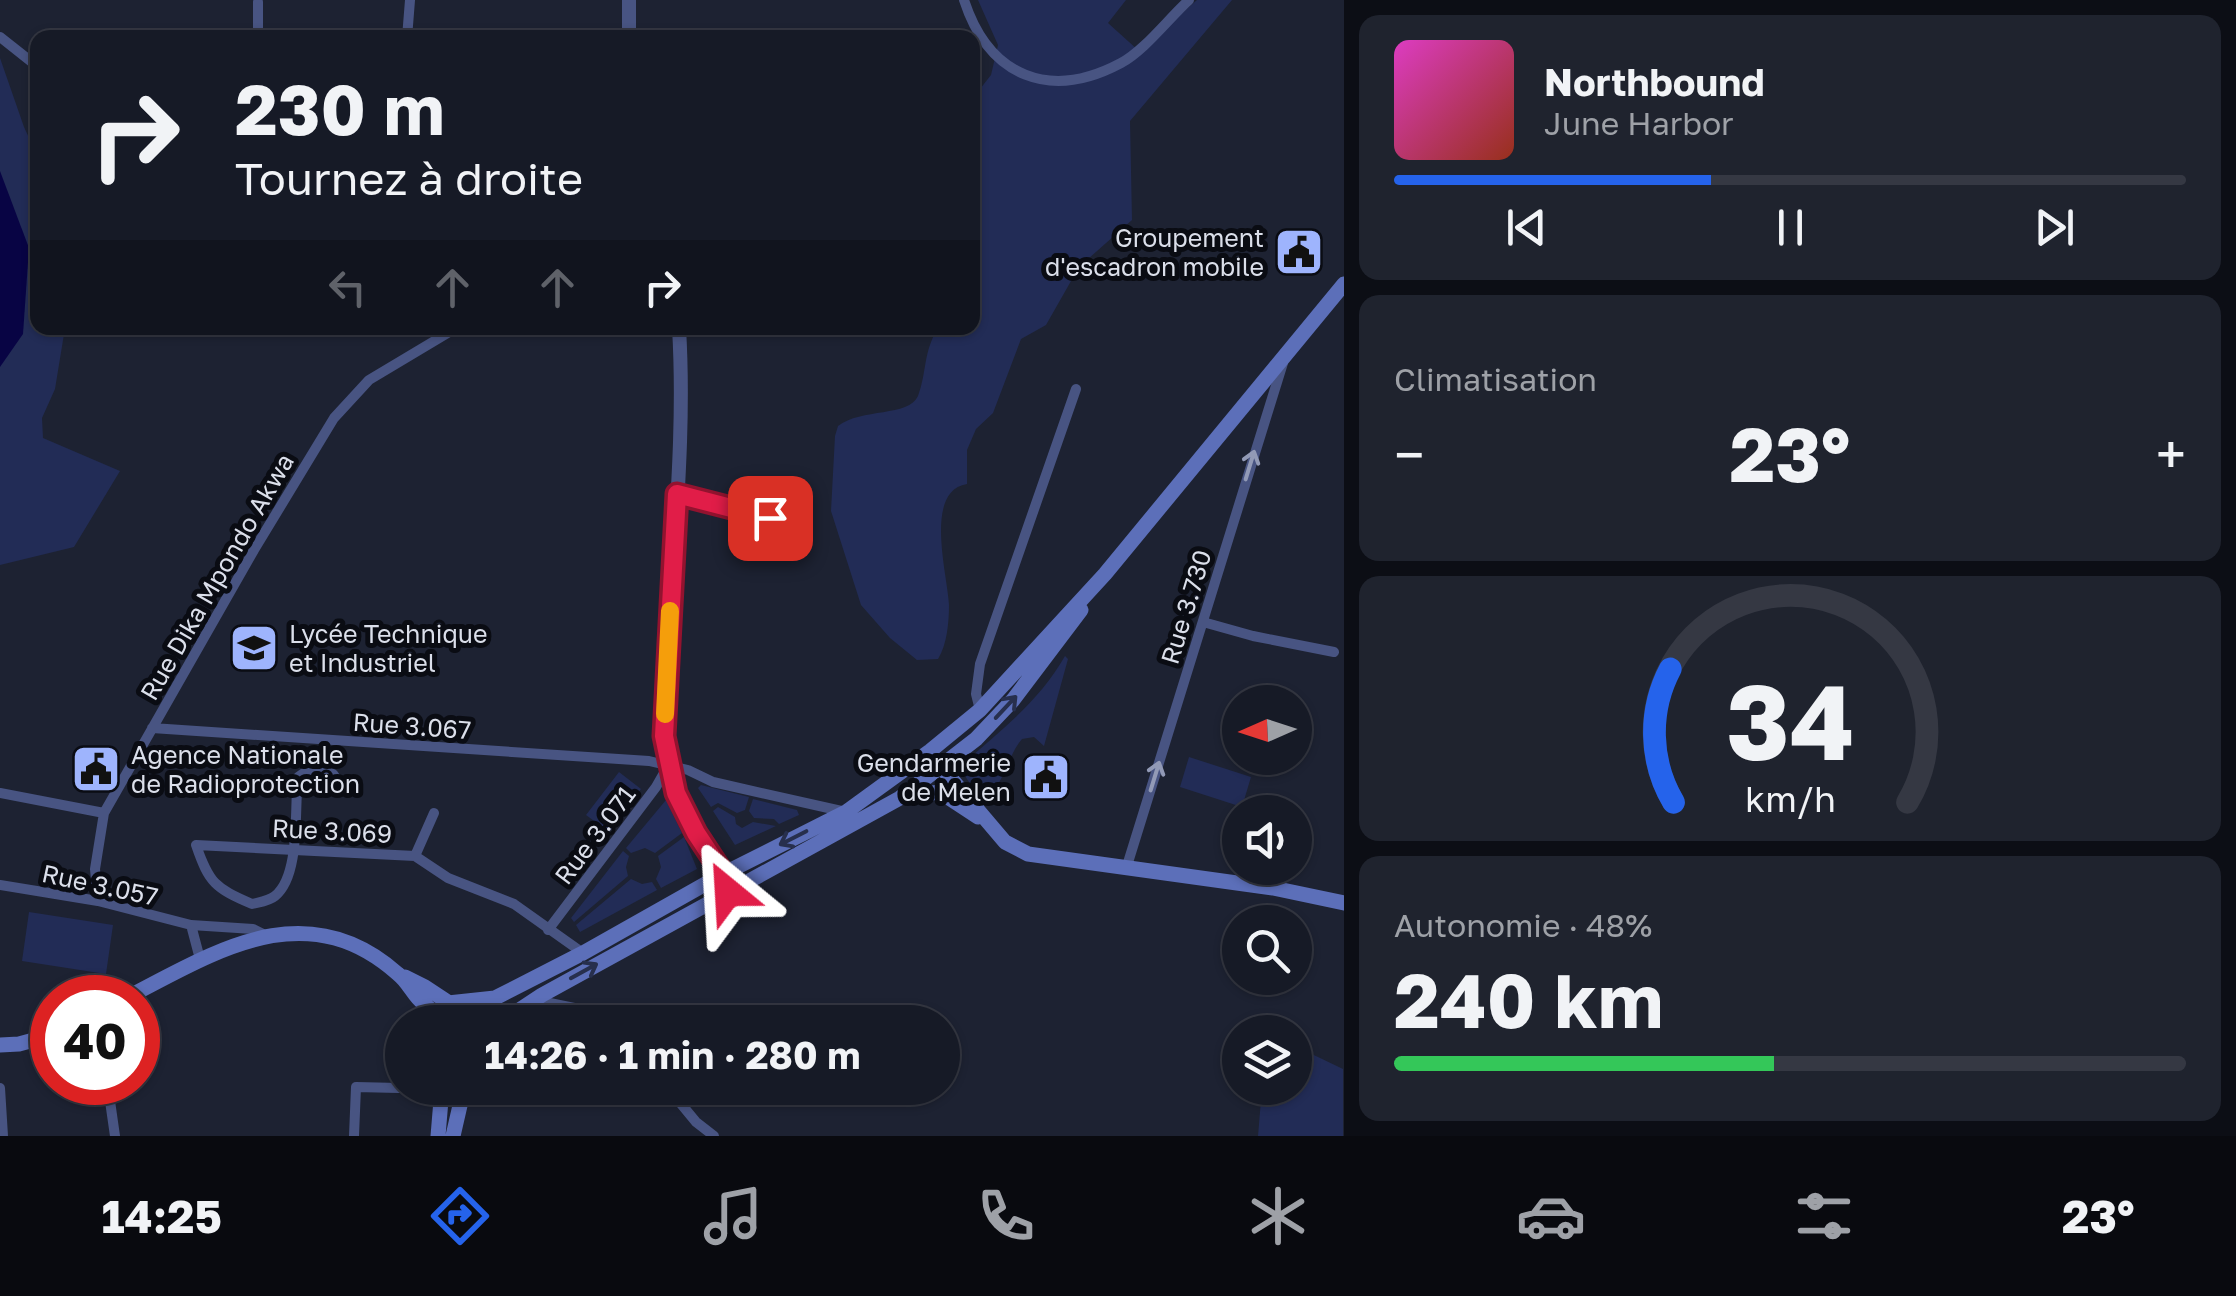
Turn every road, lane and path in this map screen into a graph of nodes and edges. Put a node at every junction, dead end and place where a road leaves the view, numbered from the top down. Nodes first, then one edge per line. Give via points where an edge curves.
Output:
1 (410, 0) edge
2 (630, 0) edge
3 (964, 0) edge
4 (1189, 0) edge
5 (258, 2) edge
6 (258, 30) edge
7 (408, 30) edge
8 (629, 30) edge
9 (978, 30) edge
10 (980, 33) edge
11 (0, 36) edge
12 (30, 60) edge
13 (1344, 284) edge
14 (444, 335) edge
15 (679, 335) edge
16 (1285, 356) junction
17 (1076, 388) dead end
18 (677, 494) junction
19 (770, 518) dead end
20 (1105, 574) junction
21 (1203, 622) junction
22 (1334, 652) dead end
23 (980, 710) junction
24 (152, 728) junction
25 (930, 751) junction
26 (668, 766) junction
27 (941, 769) junction
28 (344, 789) dead end
29 (0, 793) edge
30 (900, 798) junction
31 (846, 812) junction
32 (434, 813) dead end
33 (104, 814) junction
34 (993, 829) junction
35 (293, 850) junction
36 (416, 856) junction
37 (1126, 869) junction
38 (723, 874) junction
39 (0, 885) edge
40 (728, 892) junction
41 (98, 901) junction
42 (1344, 902) edge
43 (192, 924) junction
44 (548, 930) junction
45 (266, 936) junction
46 (584, 953) junction
47 (200, 959) junction
48 (400, 974) junction
49 (160, 980) edge
50 (495, 998) junction
51 (420, 1000) junction
52 (534, 1000) junction
53 (448, 1002) junction
54 (423, 1005) edge
55 (426, 1005) edge
56 (452, 1005) edge
57 (489, 1005) edge
58 (526, 1005) edge
59 (559, 1005) edge
60 (30, 1041) edge
61 (0, 1045) edge
62 (385, 1087) edge
63 (0, 1088) edge
64 (110, 1105) edge
65 (441, 1105) edge
66 (460, 1105) edge
67 (682, 1105) edge
68 (3, 1136) edge
69 (114, 1136) edge
70 (354, 1136) edge
71 (438, 1136) edge
72 (452, 1136) edge
73 (714, 1136) edge

1 - 7 street
2 - 8 street
3 - 9 street
4 - 10 street via 1124,62 1087,78 1049,83 1018,74
5 - 6 street
11 - 12 street
13 - 16 main road
14 - 24 street, Rue Dika Mpondo Akwa via 369,380 334,418
15 - 18 street
16 - 20 main road
21 -> 16 street, Rue 3.730
17 - 23 street via 980,664
18 - 19 street
18 - 26 street
20 - 23 main road
27 -> 20 main road via 1013,700
21 - 22 street
37 -> 21 street, Rue 3.730
23 - 25 main road
24 - 26 street, Rue 3.067
24 - 33 street, Rue Dika Mpondo Akwa
25 - 27 main road
25 - 31 main road
26 - 31 street
26 - 38 street via 691,824
26 - 44 street, Rue 3.071
27 - 30 main road
27 - 34 main road
28 - 35 street via 333,774 302,771
29 - 33 street
30 - 34 main road via 940,792
30 - 40 main road
31 -> 38 main road
32 - 36 street
33 - 41 street, Rue Dika Mpondo Akwa via 94,869
34 - 37 main road via 1028,854
35 - 35 street, Rue 3.069 via 196,845 218,890 252,904 278,894 292,869
35 - 36 street, Rue 3.069
36 - 44 street, Rue 3.069 via 448,878 514,904
37 - 42 main road
38 - 40 street
38 - 46 main road
39 - 41 street, Rue 3.057
52 -> 40 main road
41 - 43 street, Rue 3.057
43 - 45 street, Rue 3.057
43 - 47 street
44 - 46 street, Rue 3.069
45 - 47 main road
45 - 48 main road via 328,936
46 - 50 main road
47 - 49 main road
48 - 51 main road
48 - 53 main road
50 - 53 main road
50 - 57 main road
51 - 54 main road
51 - 55 main road
52 - 58 main road
52 - 59 street
53 - 56 main road
60 - 61 main road
62 - 70 street via 356,1087
63 - 68 street
64 - 69 street
65 - 71 main road
66 - 72 main road
67 - 73 street

